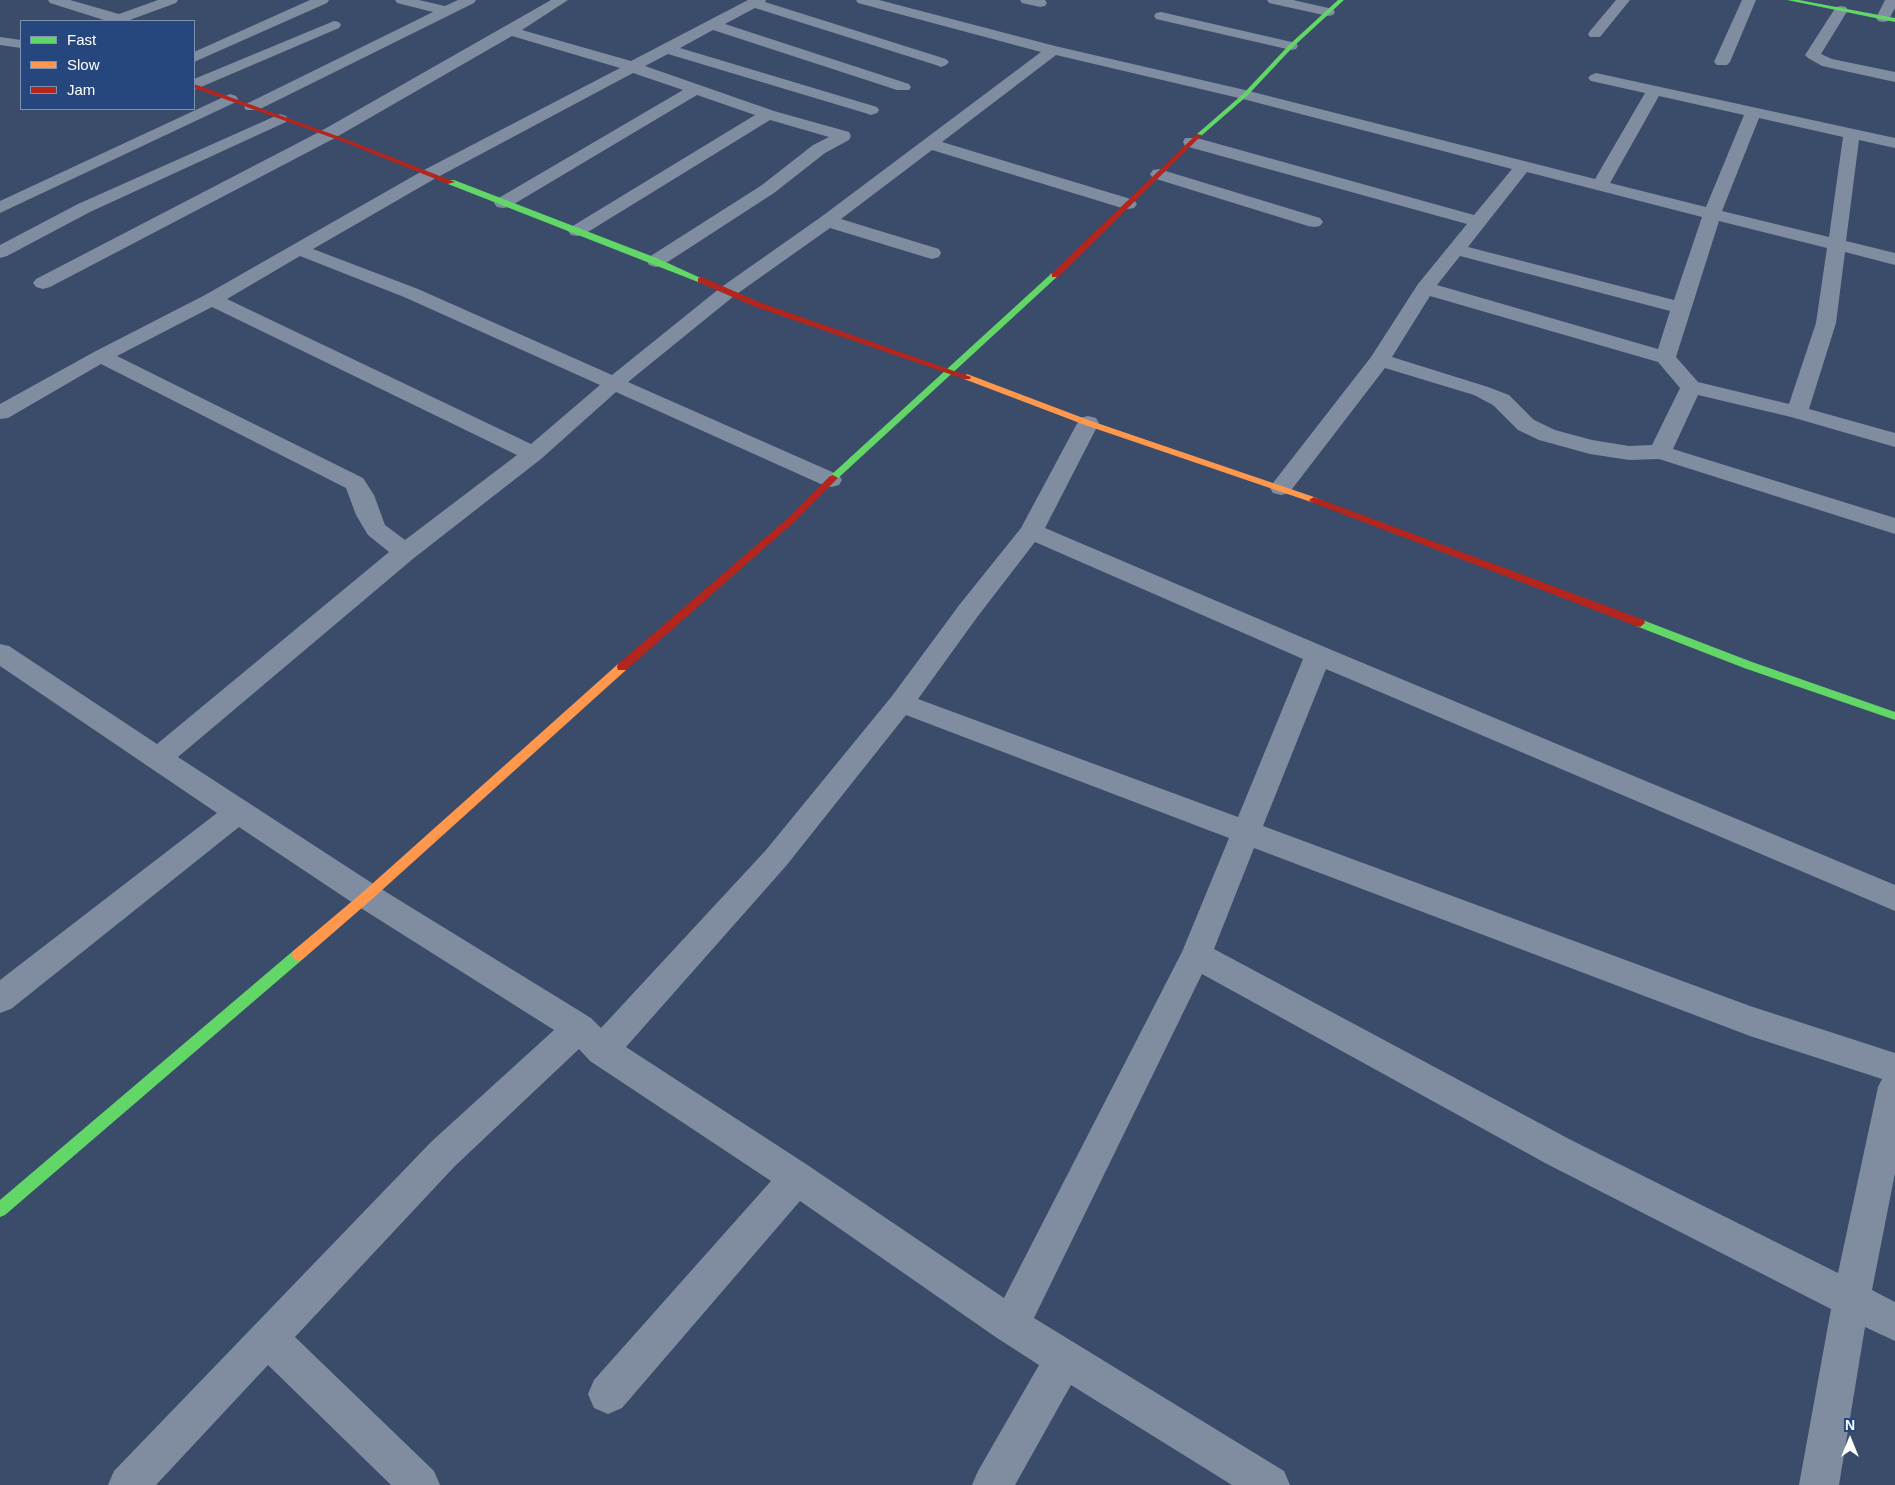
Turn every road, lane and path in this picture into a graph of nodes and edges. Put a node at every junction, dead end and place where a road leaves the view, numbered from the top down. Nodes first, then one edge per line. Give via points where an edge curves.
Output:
1 (55, 0) edge
2 (171, 0) edge
3 (322, 0) edge
4 (402, 0) edge
5 (469, 0) edge
6 (561, 0) edge
7 (863, 0) edge
8 (1274, 0) edge
9 (1342, 0) edge
10 (1623, 0) edge
11 (1749, 0) edge
12 (1790, 0) edge
13 (1892, 0) edge
14 (756, 1) edge
15 (1840, 10) junction
16 (447, 11) junction
17 (1328, 12) junction
18 (1161, 16) dead end
19 (1889, 19) edge
20 (117, 20) edge
21 (334, 25) dead end
22 (713, 25) junction
23 (510, 31) junction
24 (1595, 34) dead end
25 (0, 41) edge
26 (20, 44) edge
27 (1291, 46) junction
28 (668, 49) junction
29 (1053, 50) junction
30 (195, 58) edge
31 (941, 62) dead end
32 (1722, 62) dead end
33 (631, 67) junction
34 (1895, 77) edge
35 (1596, 78) dead end
36 (195, 86) edge
37 (195, 86) edge
38 (903, 87) dead end
39 (695, 89) junction
40 (1654, 91) junction
41 (1245, 95) junction
42 (230, 99) junction
43 (252, 107) junction
44 (871, 110) dead end
45 (1753, 112) junction
46 (768, 114) junction
47 (280, 119) junction
48 (1852, 134) junction
49 (327, 135) junction
50 (1191, 142) junction
51 (1895, 143) edge
52 (930, 144) junction
53 (1523, 166) junction
54 (430, 174) junction
55 (1159, 174) junction
56 (1600, 186) junction
57 (503, 203) junction
58 (1128, 204) junction
59 (0, 208) edge
60 (1712, 213) junction
61 (827, 221) junction
62 (1314, 222) dead end
63 (1478, 222) junction
64 (578, 231) junction
65 (1838, 245) junction
66 (300, 250) junction
67 (1457, 250) junction
68 (0, 252) edge
69 (932, 252) dead end
70 (1895, 259) edge
71 (656, 261) junction
72 (43, 283) dead end
73 (1424, 288) junction
74 (727, 292) junction
75 (212, 299) junction
76 (1681, 308) junction
77 (101, 356) junction
78 (1665, 358) junction
79 (1380, 360) junction
80 (952, 371) junction
81 (613, 384) junction
82 (1691, 387) junction
83 (1797, 412) junction
84 (0, 413) edge
85 (1088, 423) junction
86 (1895, 440) edge
87 (1660, 452) junction
88 (533, 454) junction
89 (831, 480) junction
90 (1281, 488) junction
91 (1895, 526) edge
92 (1032, 531) junction
93 (405, 552) junction
94 (0, 652) edge
95 (1318, 656) junction
96 (901, 703) junction
97 (1895, 716) edge
98 (157, 759) junction
99 (238, 812) junction
100 (1246, 832) junction
101 (367, 896) junction
102 (1895, 898) edge
103 (1196, 955) junction
104 (0, 999) edge
105 (590, 1039) junction
106 (1895, 1068) edge
107 (1895, 1087) edge
108 (1892, 1127) edge
109 (797, 1178) junction
110 (0, 1210) edge
111 (1851, 1301) junction
112 (1895, 1322) edge
113 (1010, 1325) junction
114 (269, 1339) junction
115 (1065, 1358) junction
116 (608, 1394) dead end
117 (128, 1485) edge
118 (420, 1485) edge
119 (992, 1485) edge
120 (1270, 1485) edge
121 (1819, 1485) edge

1 - 20 street
2 - 20 street
3 - 30 street
4 - 16 street
5 - 16 street
6 - 23 street
7 - 29 street
8 - 17 street
9 - 17 street
10 - 24 street
11 - 32 street
12 - 15 street
13 - 19 street
14 - 22 street
14 - 31 street
15 - 19 street
15 - 34 street via 1813,55 1827,62
16 - 43 street
17 - 27 street
18 - 27 street
21 - 36 street
22 - 28 street
22 - 38 street
23 - 33 street
23 - 49 street
25 - 26 street
27 - 41 street
28 - 33 street
28 - 44 street
29 - 41 street
29 - 52 street
33 - 39 street
33 - 54 street
35 - 40 street
37 - 42 street
39 - 46 street
39 - 57 street
40 - 45 street
40 - 56 street
41 - 50 street
41 - 53 street
42 - 43 street
42 - 59 street
43 - 47 street
45 - 48 street
45 - 60 street
46 - 64 street
46 - 71 street via 843,136
47 - 49 street
47 - 68 street via 84,208
48 - 51 street
48 - 65 street
49 - 54 street
49 - 72 street
50 - 55 street
50 - 63 street
52 - 58 street
52 - 61 street
53 - 56 street
53 - 63 street
54 - 57 street
54 - 66 street
55 - 58 street
55 - 62 street
56 - 60 street
57 - 64 street
58 - 80 street
60 - 65 street
60 - 76 street
61 - 69 street
61 - 74 street
63 - 67 street
64 - 71 street
65 - 70 street
65 - 83 street via 1826,323
66 - 75 street
66 - 81 street via 411,293
67 - 73 street
67 - 76 street
71 - 74 street
73 - 78 street
73 - 79 street
74 - 80 street
74 - 81 street
75 - 77 street
75 - 88 street
76 - 78 street
77 - 84 street
77 - 93 street via 355,483 376,530
78 - 82 street
79 - 87 street via 1481,390 1501,400 1526,424 1547,435 1609,450
79 - 90 street
80 - 85 street
80 - 89 street
81 - 88 street
81 - 89 street
82 - 83 street
82 - 87 street
83 - 86 street
85 - 90 street
85 - 92 street
87 - 91 street
88 - 93 street
89 - 101 street via 791,520
90 - 97 street via 1748,666
92 - 95 street
92 - 96 street
93 - 98 street
94 - 98 street
95 - 100 street
95 - 102 street
96 - 100 street
96 - 105 street via 776,858
98 - 99 street
99 - 101 street
99 - 104 street
100 - 103 street
100 - 106 street via 1750,1021
101 - 105 street
101 - 110 street
103 - 111 street via 1559,1152
103 - 113 street
105 - 109 street
105 - 114 street via 444,1154
107 - 108 street
108 - 111 street
109 - 113 street
109 - 116 street
111 - 112 street
111 - 121 street
113 - 115 street
114 - 117 street
114 - 118 street
115 - 119 street
115 - 120 street

